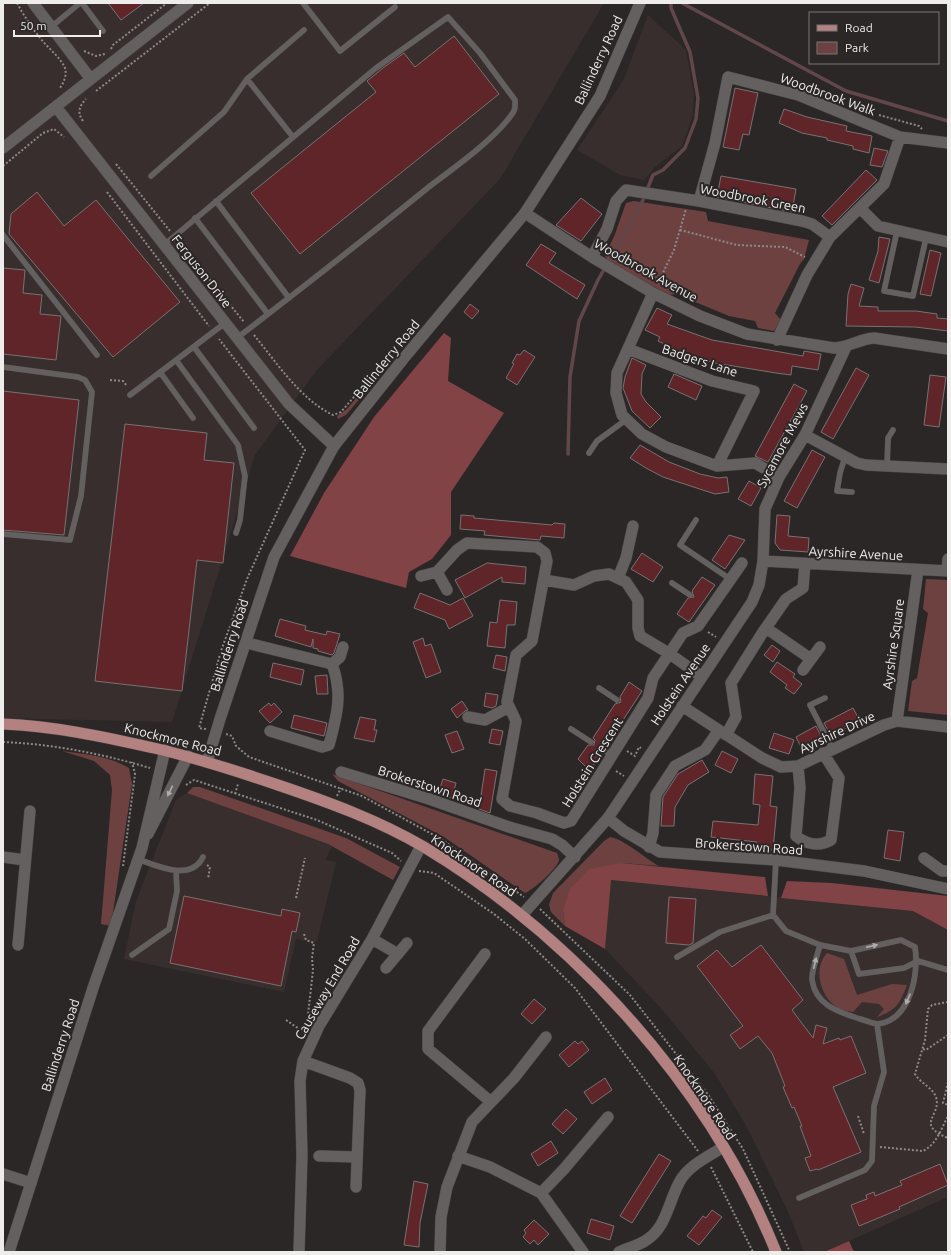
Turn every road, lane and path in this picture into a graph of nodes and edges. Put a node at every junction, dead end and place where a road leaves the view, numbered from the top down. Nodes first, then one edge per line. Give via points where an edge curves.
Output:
1 (17, 3) edge
2 (33, 3) edge
3 (81, 3) edge
4 (188, 3) edge
5 (303, 3) edge
6 (640, 3) edge
7 (395, 7) dead end
8 (51, 27) junction
9 (304, 30) dead end
10 (104, 31) dead end
11 (90, 78) junction
12 (247, 79) junction
13 (59, 89) dead end
14 (56, 107) junction
15 (293, 137) junction
16 (900, 137) junction
17 (948, 143) edge
18 (3, 148) edge
19 (151, 176) dead end
20 (694, 200) junction
21 (216, 201) junction
22 (860, 208) junction
23 (525, 213) junction
24 (195, 218) junction
25 (680, 230) junction
26 (897, 231) junction
27 (3, 236) edge
28 (830, 237) junction
29 (926, 238) junction
30 (948, 242) edge
31 (164, 245) junction
32 (596, 259) junction
33 (815, 262) junction
34 (653, 293) junction
35 (289, 298) junction
36 (268, 314) junction
37 (225, 323) junction
38 (237, 338) junction
39 (777, 340) junction
40 (194, 346) junction
41 (846, 347) junction
42 (628, 349) junction
43 (948, 349) edge
44 (97, 355) dead end
45 (176, 360) junction
46 (3, 367) edge
47 (160, 372) junction
48 (110, 380) dead end
49 (131, 394) joint
50 (193, 418) dead end
51 (627, 419) junction
52 (254, 428) dead end
53 (893, 430) dead end
54 (805, 435) junction
55 (334, 446) junction
56 (589, 453) dead end
57 (845, 457) junction
58 (717, 466) junction
59 (887, 467) junction
60 (948, 469) edge
61 (779, 476) junction
62 (852, 492) dead end
63 (696, 520) dead end
64 (633, 526) dead end
65 (236, 533) dead end
66 (3, 534) edge
67 (948, 559) edge
68 (763, 561) junction
69 (742, 563) dead end
70 (805, 564) junction
71 (918, 570) junction
72 (947, 571) edge
73 (437, 572) junction
74 (422, 576) dead end
75 (618, 578) junction
76 (730, 579) junction
77 (544, 580) junction
78 (672, 583) dead end
79 (447, 590) dead end
80 (690, 595) dead end
81 (698, 626) junction
82 (766, 628) junction
83 (247, 643) junction
84 (725, 643) junction
85 (343, 647) dead end
86 (820, 647) dead end
87 (670, 654) junction
88 (811, 659) junction
89 (332, 664) junction
90 (803, 670) dead end
91 (702, 677) junction
92 (599, 688) dead end
93 (825, 698) dead end
94 (617, 700) dead end
95 (682, 706) junction
96 (510, 707) junction
97 (468, 717) dead end
98 (897, 721) junction
99 (3, 724) edge
100 (948, 727) edge
101 (571, 729) dead end
102 (270, 731) dead end
103 (216, 732) junction
104 (722, 732) junction
105 (3, 742) edge
106 (591, 742) dead end
107 (165, 750) junction
108 (611, 750) junction
109 (828, 751) junction
110 (650, 754) junction
111 (188, 756) junction
112 (132, 762) junction
113 (207, 762) junction
114 (798, 766) junction
115 (159, 771) junction
116 (341, 772) dead end
117 (173, 784) junction
118 (30, 811) dead end
119 (608, 818) junction
120 (422, 846) junction
121 (650, 847) junction
122 (142, 848) junction
123 (3, 857) edge
124 (575, 857) junction
125 (305, 858) dead end
126 (924, 858) dead end
127 (138, 859) junction
128 (202, 859) joint
129 (25, 860) junction
130 (776, 860) junction
131 (410, 868) junction
132 (122, 870) dead end
133 (176, 871) junction
134 (948, 871) edge
135 (208, 879) dead end
136 (948, 889) edge
137 (521, 895) dead end
138 (296, 898) dead end
139 (522, 915) junction
140 (773, 915) junction
141 (304, 934) dead end
142 (372, 939) junction
143 (407, 943) dead end
144 (820, 944) junction
145 (18, 945) dead end
146 (851, 951) junction
147 (398, 954) junction
148 (485, 954) dead end
149 (132, 955) dead end
150 (677, 957) dead end
151 (918, 961) junction
152 (386, 968) dead end
153 (948, 970) edge
154 (948, 1002) edge
155 (286, 1020) dead end
156 (877, 1024) junction
157 (319, 1026) junction
158 (948, 1035) edge
159 (546, 1037) dead end
160 (313, 1038) junction
161 (922, 1049) junction
162 (304, 1061) junction
163 (948, 1082) edge
164 (491, 1102) junction
165 (948, 1104) edge
166 (948, 1116) edge
167 (608, 1117) dead end
168 (939, 1134) junction
169 (948, 1138) edge
170 (872, 1144) junction
171 (723, 1148) junction
172 (320, 1156) dead end
173 (458, 1156) junction
174 (357, 1157) junction
175 (705, 1159) junction
176 (3, 1174) edge
177 (30, 1183) junction
178 (356, 1186) dead end
179 (541, 1193) junction
180 (799, 1198) dead end
181 (9, 1252) edge
182 (299, 1252) edge
183 (440, 1252) edge
184 (583, 1252) edge
185 (619, 1252) edge
186 (752, 1252) edge
187 (776, 1252) edge

1 - 13 path via 25,18 65,69 64,83
2 - 8 street
3 - 8 lane
3 - 10 lane
4 - 11 street
5 - 7 lane via 340,51
6 - 23 street, Ballinderry Road via 600,96
8 - 11 street
9 - 12 lane
11 - 14 street
12 - 15 lane
12 - 19 lane via 224,112
14 - 18 street
14 - 31 street, Ferguson Drive
15 - 21 lane
15 - 35 lane via 376,68 448,17 480,53 514,100 516,107 498,131
16 - 17 street, Woodbrook Walk
16 - 20 street, Woodbrook Walk via 798,95 728,77 715,142
16 - 22 street via 884,184
20 - 25 path
20 - 28 street, Woodbrook Green via 802,221 812,224
20 - 32 street, Woodbrook Green via 626,190 616,201
21 - 24 lane
21 - 35 lane
22 - 26 street via 878,226
22 - 28 street
23 - 32 street, Woodbrook Avenue
23 - 55 street, Ballinderry Road
24 - 31 lane
24 - 36 lane
25 - 33 path via 737,245 785,247
25 - 34 path via 674,250
26 - 29 street
26 - 29 lane via 884,291 913,296
27 - 44 lane
28 - 33 street
29 - 30 street
31 - 37 street, Ferguson Drive
32 - 34 street, Woodbrook Avenue
33 - 39 street
34 - 39 street, Woodbrook Avenue via 720,324 747,334
34 - 42 street
35 - 36 lane
36 - 38 lane
37 - 38 street, Ferguson Drive
37 - 40 lane
38 - 55 street, Ferguson Drive via 289,404
39 - 41 street, Woodbrook Avenue via 834,348
40 - 45 lane
40 - 52 lane
41 - 43 street, Woodbrook Avenue via 862,339 874,338
41 - 54 street, Sycamore Mews
42 - 51 street via 617,373 616,393 622,415
42 - 58 street, Badgers Lane via 712,381 754,390
45 - 47 lane
45 - 65 lane via 238,445 245,476
46 - 66 lane via 78,377 85,380 92,392 81,496 70,540
47 - 49 lane
47 - 50 lane
48 - 49 path via 123,381
51 - 56 lane via 597,441
51 - 58 street via 642,434 666,447
53 - 59 lane via 888,438
54 - 57 street
54 - 61 street, Sycamore Mews
55 - 83 street, Ballinderry Road via 274,557
57 - 59 street via 866,465
57 - 62 lane via 837,491
58 - 61 street via 755,463
59 - 60 street
61 - 68 street, Sycamore Mews via 765,509
63 - 76 lane via 680,545
64 - 75 street via 626,558
67 - 72 street
68 - 70 street, Ayrshire Avenue
68 - 84 street, Holstein Avenue via 759,585 752,602
69 - 76 street
70 - 71 street, Ayrshire Avenue
70 - 82 street via 803,588 786,599
71 - 72 street, Ayrshire Avenue
71 - 98 street, Ayrshire Square
73 - 74 street
73 - 77 street, Holstein Crescent via 467,543 514,545 537,547 545,554 547,562
73 - 79 street
75 - 77 street via 609,574 594,576 574,585
75 - 87 street via 626,582 638,600 640,636
76 - 81 street via 707,606
77 - 96 street, Holstein Crescent via 532,641 516,655 507,702
78 - 80 lane
81 - 84 path
81 - 87 street, Holstein Crescent via 683,633
82 - 88 street
82 - 104 street via 731,683 736,717
83 - 89 street
83 - 103 street, Ballinderry Road
84 - 91 street, Holstein Avenue
85 - 89 street via 340,657
86 - 88 street
87 - 91 street
87 - 108 street, Holstein Crescent via 653,678 648,698
88 - 90 street
89 - 102 street via 339,703 329,745 322,747 284,731
91 - 95 street, Holstein Avenue
92 - 94 lane
93 - 109 lane via 810,705
95 - 104 street, Ayrshire Drive
95 - 110 street, Holstein Avenue
96 - 97 street via 485,720
96 - 108 street, Holstein Crescent via 516,721 502,799 510,806 564,823 571,821
98 - 100 street, Ayrshire Drive
98 - 109 street, Ayrshire Drive
99 - 107 main road, Knockmore Road via 67,730
101 - 106 lane
103 - 113 street, Ballinderry Road
103 - 137 path via 232,736 236,746 249,757 353,792 441,839
104 - 114 street, Ayrshire Drive via 781,767
104 - 121 street via 705,750 675,766 656,795
105 - 112 path via 67,749
107 - 111 main road, Knockmore Road
107 - 115 street, Ballinderry Road
108 - 110 path via 635,756 639,747
109 - 114 street, Ayrshire Drive
109 - 114 street via 839,778 831,840 823,844 803,842 796,836 800,788
110 - 119 street, Holstein Avenue
111 - 113 main road, Knockmore Road
111 - 117 street, Ballinderry Road
112 - 115 path
112 - 132 path via 135,774
113 - 120 main road, Knockmore Road via 333,803
115 - 122 street, Ballinderry Road
116 - 124 street, Brokerstown Road via 429,799 509,828 552,839
117 -> 122 street, Ballinderry Road
117 - 131 path via 182,788 194,780 317,820 392,853
118 - 129 street
119 - 121 street, Brokerstown Road
119 - 124 street
120 - 131 street, Causeway End Road
120 - 139 main road, Knockmore Road
121 - 130 street, Brokerstown Road via 671,854
122 - 127 street, Ballinderry Road
123 - 129 street
124 - 139 street
125 - 138 path
126 - 134 street via 942,871
127 - 133 lane
127 - 177 street, Ballinderry Road
128 - 133 lane via 192,868
128 - 135 path via 210,868
129 - 145 street
130 - 136 street, Brokerstown Road via 864,871
130 - 140 lane
131 - 142 street, Causeway End Road
131 - 175 path via 434,873 494,914 575,988
133 - 149 lane via 177,891 169,929
139 - 171 main road, Knockmore Road via 631,1021 690,1095
140 - 144 lane via 786,932
140 - 150 lane via 720,932
141 - 157 path via 306,940 314,943 308,1015
142 - 147 street
142 - 157 street, Causeway End Road
143 - 147 street
144 - 146 lane
156 -> 144 lane via 833,1010 819,999 811,979
146 -> 151 lane via 901,940 915,947
146 - 151 lane via 859,974 904,968
147 - 152 street
148 - 164 street via 428,1031 428,1049
151 - 153 lane
151 -> 156 lane via 914,986 905,1006 896,1016
154 - 161 path via 932,1005 928,1009
155 - 160 path
156 - 170 lane via 884,1072 874,1106
157 - 160 street, Causeway End Road
158 - 161 path via 926,1050
159 - 164 street via 514,1078
160 - 162 street, Causeway End Road
161 - 168 path via 915,1074 935,1096 936,1102 930,1124
162 - 174 street via 358,1083 360,1090
162 - 182 street, Causeway End Road via 300,1081 302,1155
163 - 165 path via 943,1103
164 - 173 street via 472,1122
166 - 168 path
167 - 179 street
168 - 169 path
168 - 170 path via 930,1148 923,1151
170 - 180 lane via 872,1161 865,1170
171 - 175 street
171 - 187 main road, Knockmore Road via 744,1184
172 - 174 street
173 - 179 street via 490,1166
173 - 183 street via 447,1186 441,1217
174 - 178 street
175 - 185 street via 691,1168 680,1181 664,1220 656,1232 645,1241
175 - 186 path via 712,1168
176 - 177 street
177 - 181 street, Ballinderry Road
179 - 184 street

